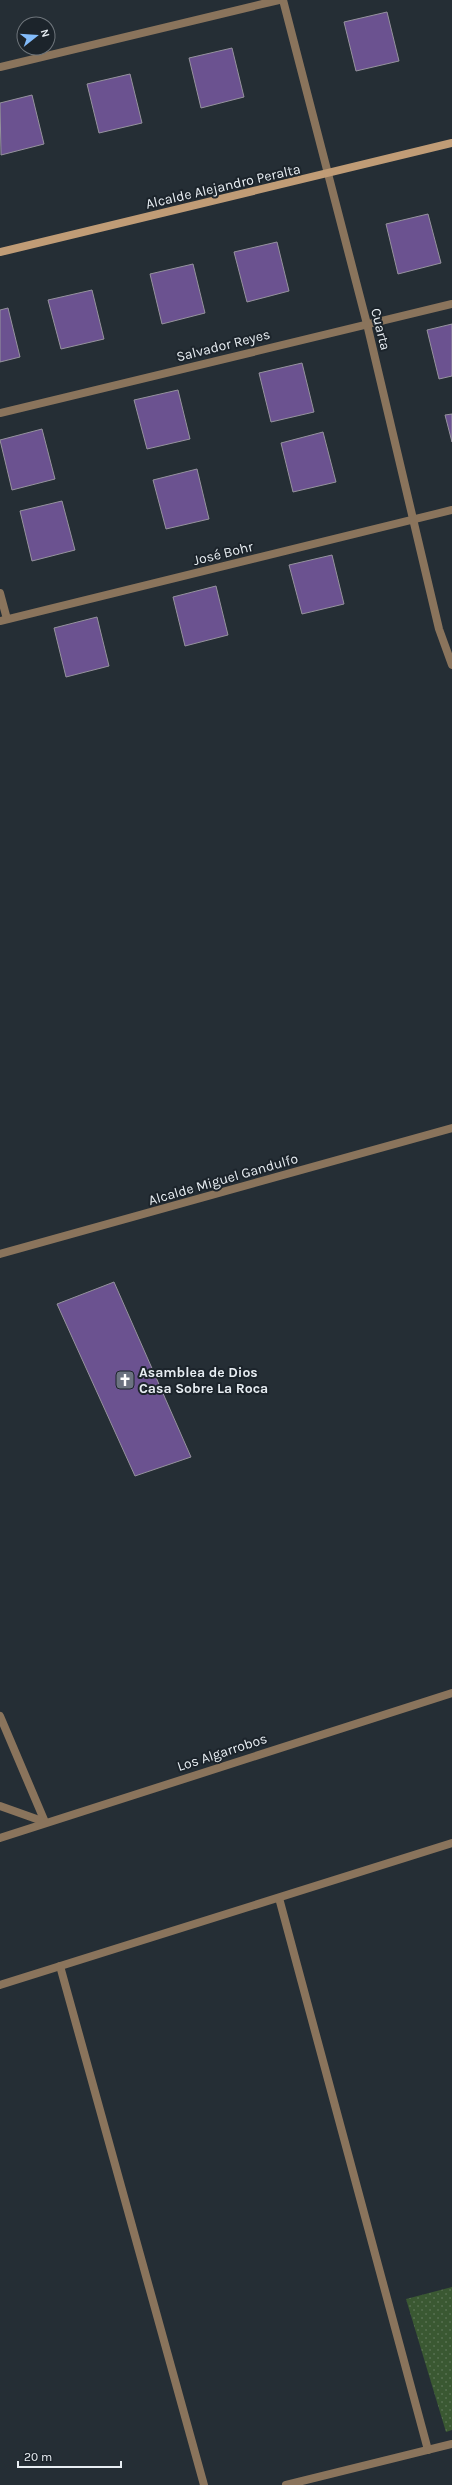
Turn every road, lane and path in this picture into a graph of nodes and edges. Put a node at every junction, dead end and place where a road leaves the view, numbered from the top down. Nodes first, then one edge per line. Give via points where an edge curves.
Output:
1 (279, 0) edge
2 (283, 0) edge
3 (0, 67) edge
4 (452, 143) edge
5 (328, 174) junction
6 (0, 252) edge
7 (452, 304) edge
8 (367, 324) junction
9 (0, 413) edge
10 (452, 510) edge
11 (414, 519) junction
12 (0, 592) edge
13 (4, 620) edge
14 (452, 665) edge
15 (452, 1128) edge
16 (0, 1254) edge
17 (452, 1693) edge
18 (0, 1716) edge
19 (0, 1806) edge
20 (45, 1822) junction
21 (0, 1838) edge
22 (452, 1843) edge
23 (279, 1898) junction
24 (60, 1966) junction
25 (0, 1985) edge
26 (452, 2444) edge
27 (428, 2450) junction
28 (204, 2485) edge
29 (286, 2485) edge

1 - 3 street
2 - 5 street, Cuarta
4 - 5 street, Alcalde Alejandro Peralta
5 - 6 street, Alcalde Alejandro Peralta
5 - 8 street, Cuarta
7 - 8 street, Salvador Reyes
8 - 9 street, Salvador Reyes
8 - 11 street, Cuarta
10 - 11 street, José Bohr
11 - 13 street, José Bohr
11 - 14 street, Cuarta via 439,629
12 - 13 street
15 - 16 street, Alcalde Miguel Gandulfo
17 - 20 street, Los Algarrobos
18 - 20 street
19 - 20 street
20 - 21 street, Los Algarrobos
22 - 23 street
23 - 24 street
23 - 27 street
24 - 25 street
24 - 28 street
26 - 27 street
27 - 29 street

